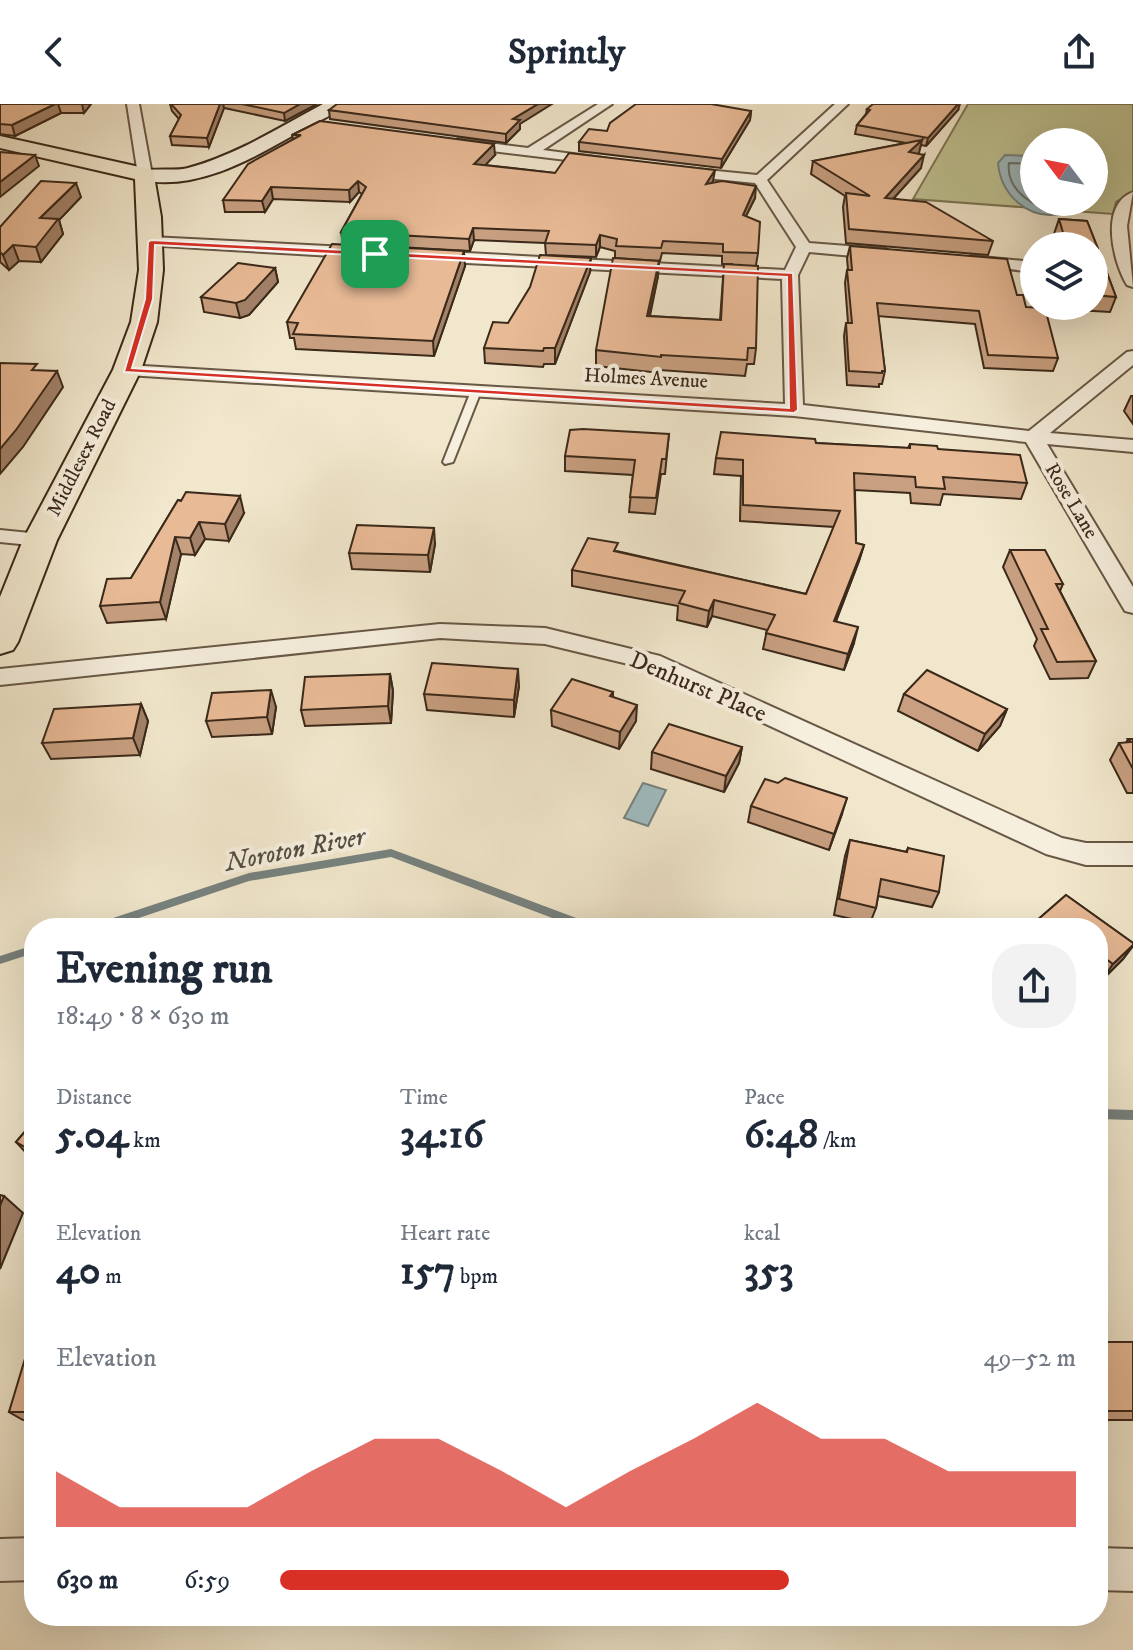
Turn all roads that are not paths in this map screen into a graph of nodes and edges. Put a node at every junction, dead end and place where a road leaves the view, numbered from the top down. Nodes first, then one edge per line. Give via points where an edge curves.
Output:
1 (133, 104) edge
2 (336, 104) edge
3 (606, 104) edge
4 (842, 104) edge
5 (302, 122) junction
6 (334, 126) edge
7 (443, 141) edge
8 (1, 144) edge
9 (529, 153) junction
10 (620, 165) edge
11 (666, 170) edge
12 (145, 175) junction
13 (760, 179) junction
14 (1133, 196) edge
15 (151, 242) junction
16 (804, 247) junction
17 (375, 254) edge
18 (407, 255) edge
19 (896, 255) edge
20 (957, 260) edge
21 (1020, 266) edge
22 (1108, 273) edge
23 (790, 275) junction
24 (1131, 278) edge
25 (1133, 356) edge
26 (127, 370) junction
27 (476, 391) junction
28 (794, 410) junction
29 (1033, 437) junction
30 (1133, 446) edge
31 (448, 462) dead end
32 (0, 536) edge
33 (40, 540) junction
34 (1133, 606) edge
35 (0, 642) edge
36 (0, 677) edge
37 (1133, 854) edge
38 (24, 1559) edge
39 (0, 1560) edge
40 (1108, 1569) edge
41 (1133, 1570) edge

1 - 12 street
2 - 5 street
3 - 9 street
4 - 13 street
5 - 6 street
5 - 12 street via 203,169 169,179
7 - 9 street
8 - 12 main road
9 - 10 street
11 - 13 street
12 - 15 main road, Middlesex Road
13 - 16 street
14 - 24 street via 1122,211 1119,230
15 - 17 street
15 - 26 main road, Middlesex Road via 149,299
16 - 19 street
16 - 23 street
18 - 23 street
20 - 21 street
22 - 24 street
23 - 28 street
25 - 29 street
26 - 27 street, Holmes Avenue
26 - 33 main road, Middlesex Road
27 - 28 street, Holmes Avenue
27 - 31 lane
28 - 29 street, Holmes Avenue
29 - 30 street, Holmes Avenue
29 - 34 street, Rose Lane
32 - 33 street
33 - 35 main road, Middlesex Road
36 - 37 street, Denhurst Place via 440,631 545,636 652,662 1056,847 1086,854
38 - 39 street
40 - 41 street

